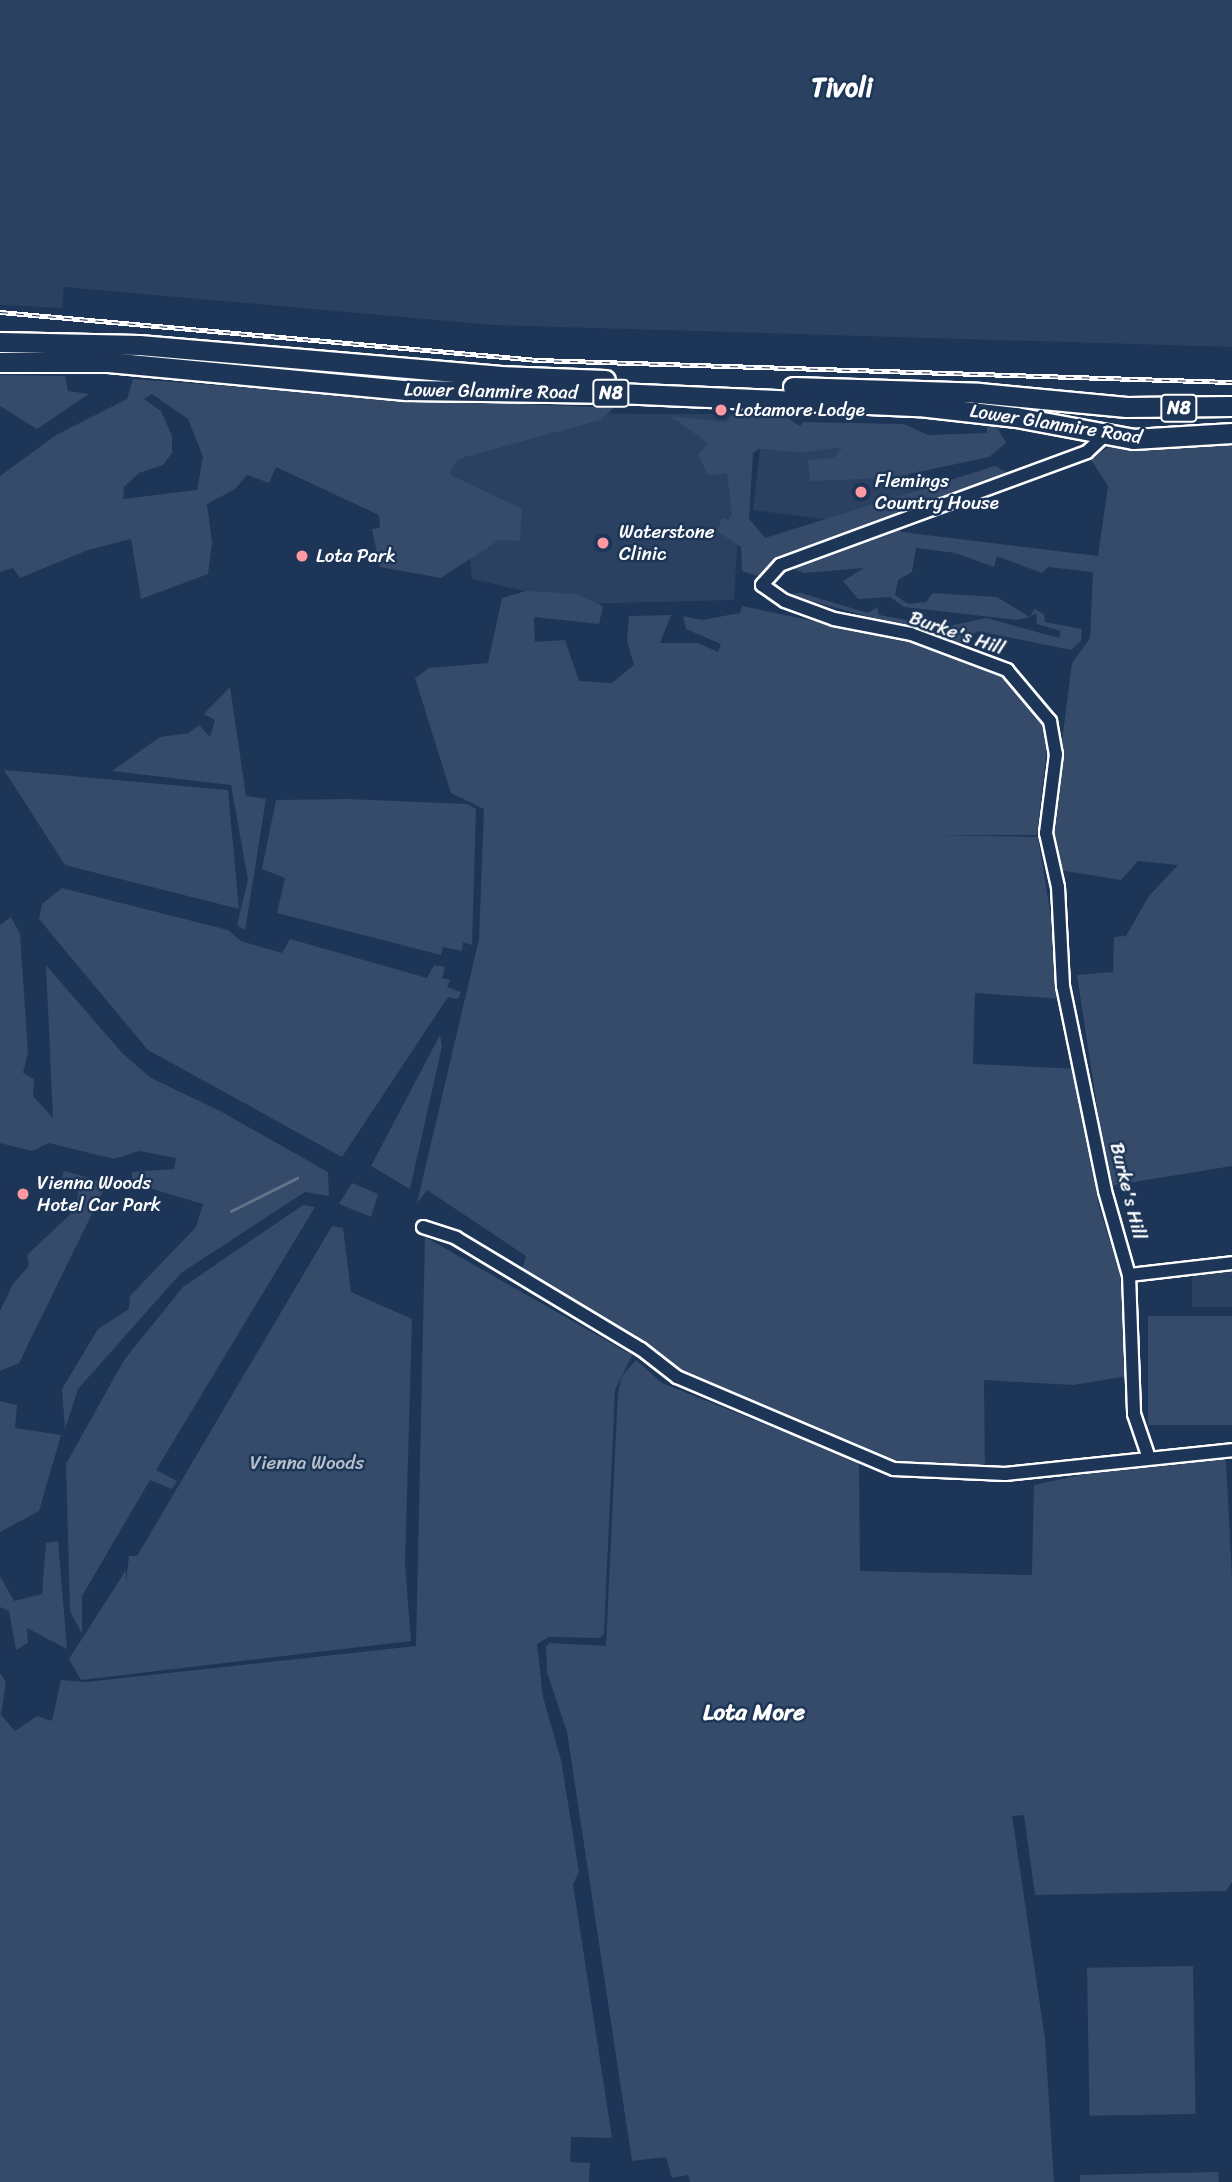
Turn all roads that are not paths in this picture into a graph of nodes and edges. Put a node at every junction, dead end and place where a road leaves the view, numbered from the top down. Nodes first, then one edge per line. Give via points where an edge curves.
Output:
1 (0, 342) edge
2 (0, 362) edge
3 (1232, 406) edge
4 (1232, 433) edge
5 (1105, 435) junction
6 (423, 1227) dead end
7 (1232, 1263) edge
8 (1129, 1275) junction
9 (1232, 1450) edge
10 (1149, 1458) junction

1 - 3 highway, Lower Glanmire Road / N8 via 202,350 499,376 979,393 1126,407
2 - 5 highway, Lower Glanmire Road / N8 via 118,363 406,390 617,393 919,406 1016,417
4 - 5 highway, Lower Glanmire Road / N8 via 1164,439
5 - 8 street, Burke's Hill via 1087,452 780,565 762,585 785,601 834,619 911,634 1007,670 1050,721 1056,754 1046,833 1058,887 1063,986 1105,1191
6 - 10 street via 467,1245 641,1349 677,1377 894,1469 996,1475
7 - 8 street
8 - 10 street, Burke's Hill via 1134,1414
9 - 10 street

